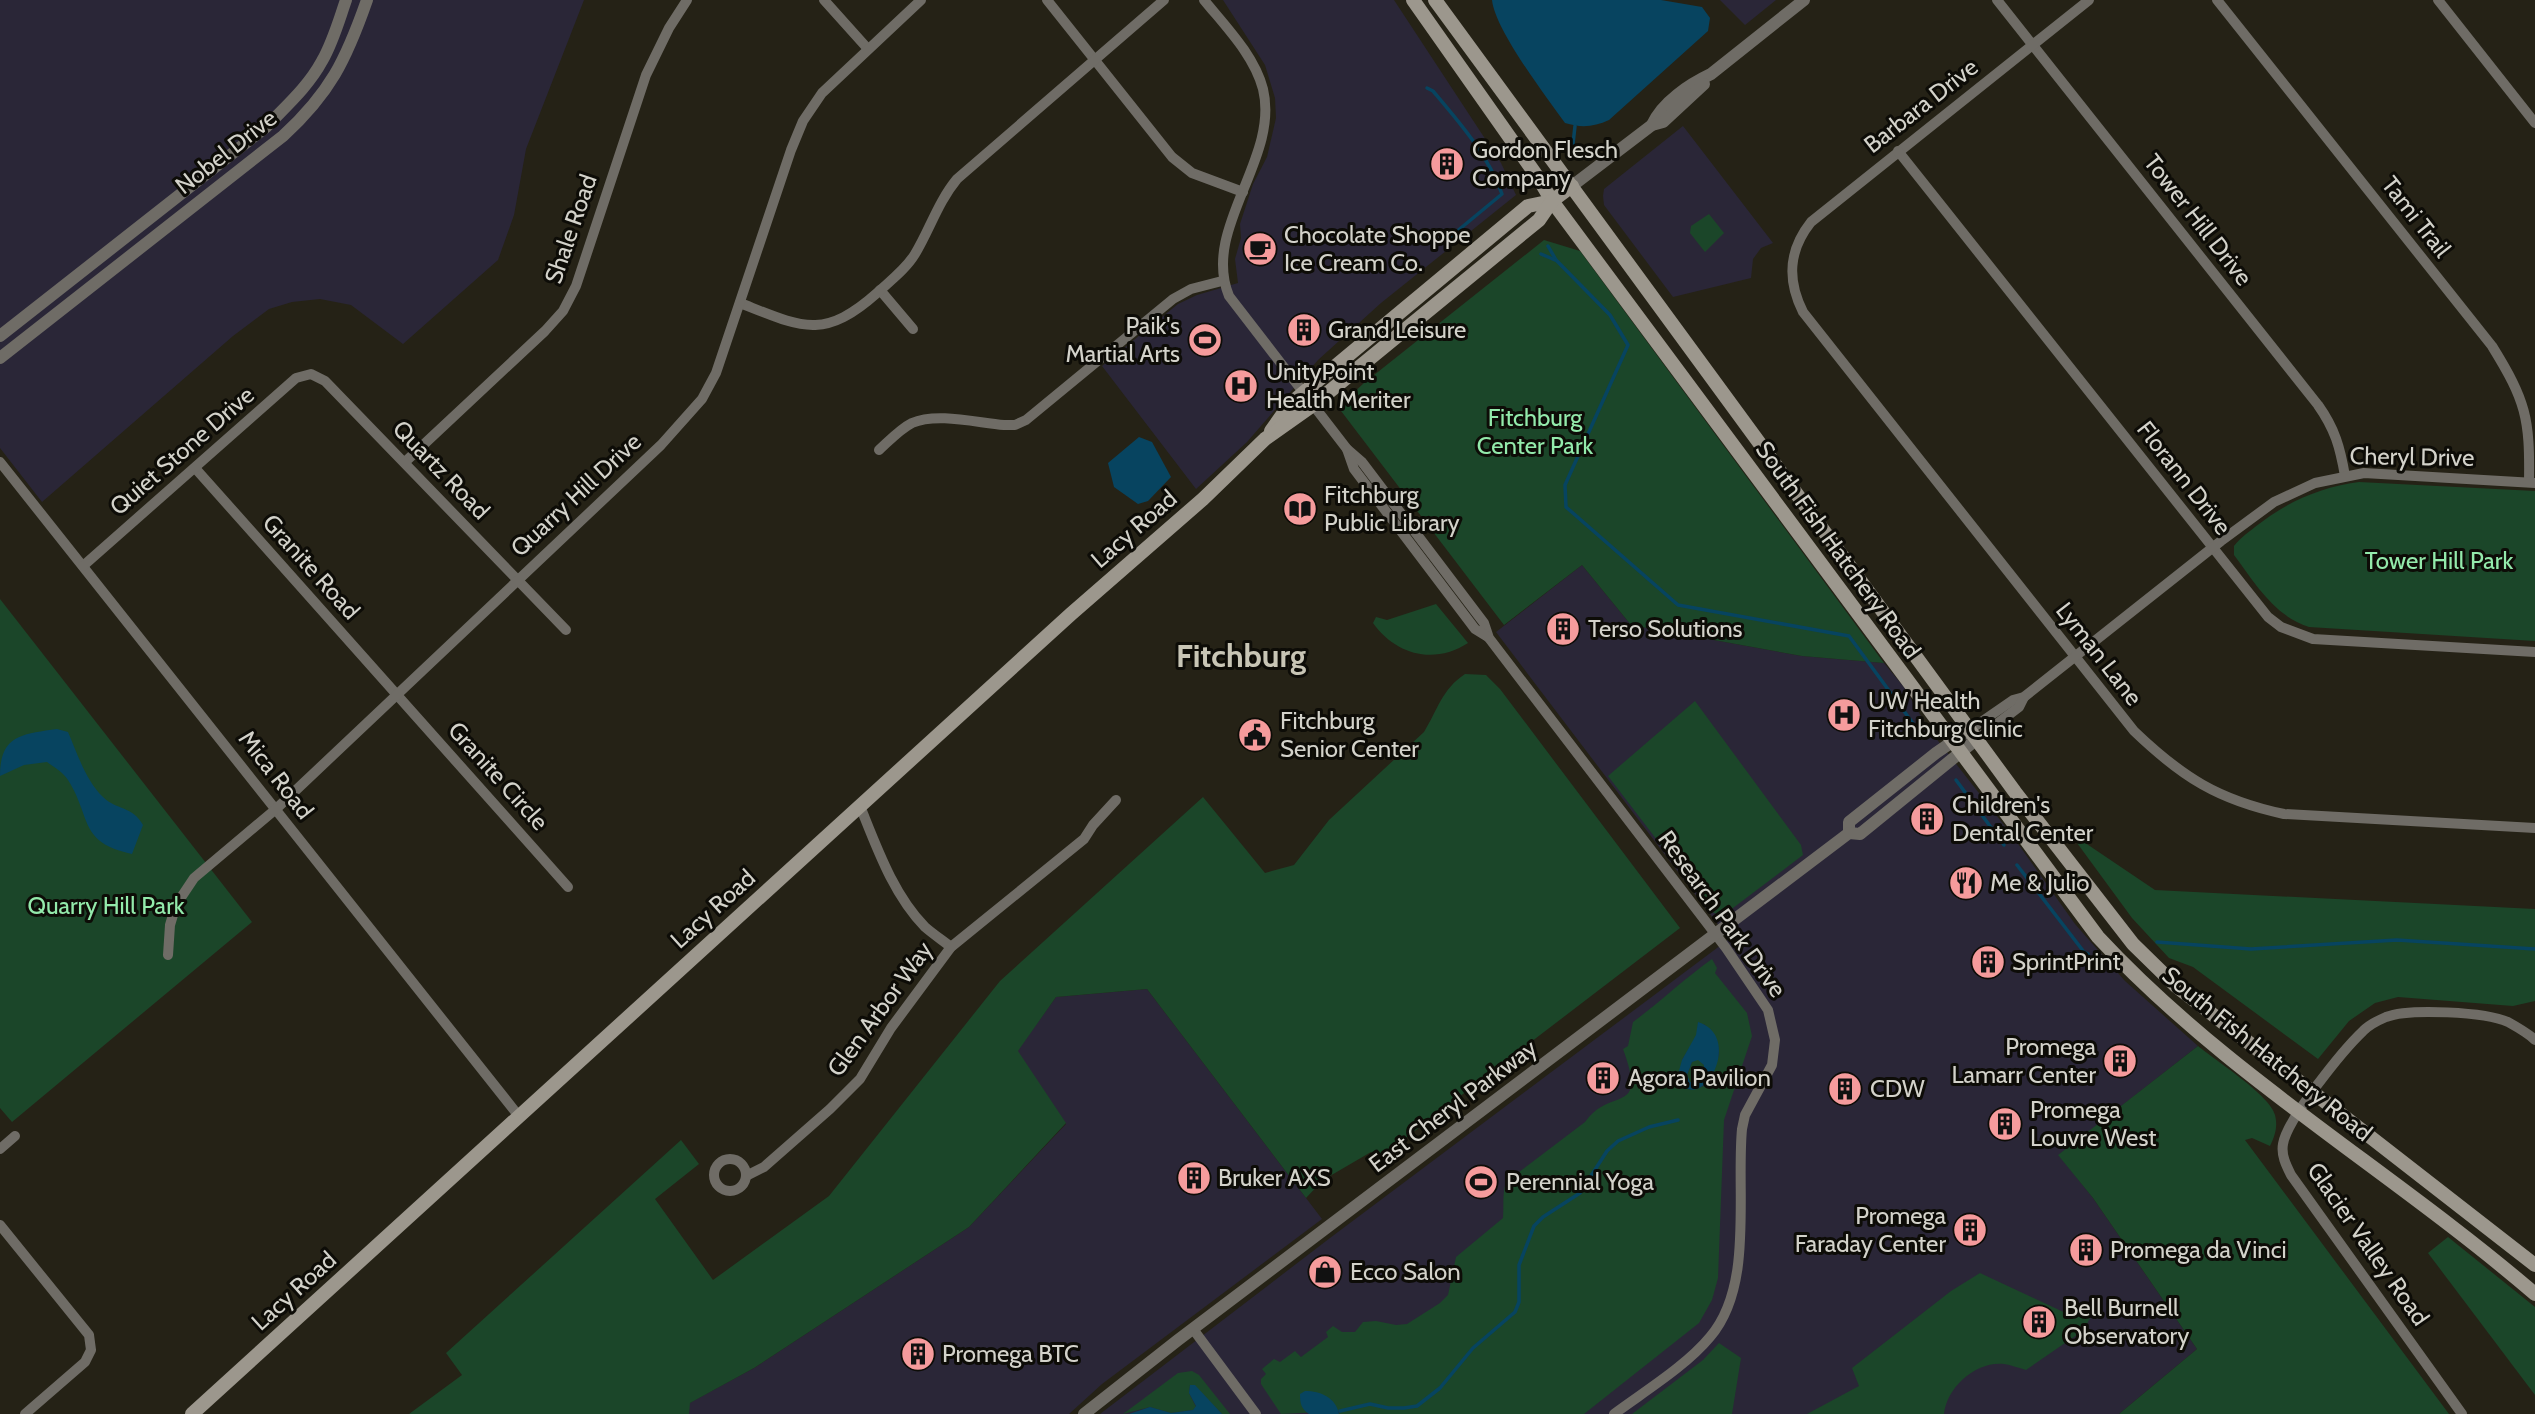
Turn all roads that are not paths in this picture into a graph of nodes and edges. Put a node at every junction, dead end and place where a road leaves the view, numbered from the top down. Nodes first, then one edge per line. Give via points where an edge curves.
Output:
1 (346, 0) edge
2 (367, 0) edge
3 (687, 0) edge
4 (824, 0) edge
5 (921, 0) edge
6 (1047, 0) edge
7 (1164, 0) edge
8 (1204, 0) edge
9 (1413, 0) edge
10 (1436, 0) edge
11 (1804, 0) edge
12 (1997, 0) edge
13 (2089, 0) edge
14 (2217, 0) edge
15 (2438, 0) edge
16 (2032, 45) junction
17 (868, 49) junction
18 (1094, 60) junction
19 (2535, 123) edge
20 (1898, 151) junction
21 (1572, 186) junction
22 (1242, 192) junction
23 (1552, 201) junction
24 (1793, 257) joint
25 (1223, 281) junction
26 (59, 290) junction
27 (880, 290) junction
28 (69, 303) junction
29 (740, 303) junction
30 (913, 329) dead end
31 (0, 336) edge
32 (0, 358) edge
33 (311, 374) joint
34 (1303, 393) junction
35 (1312, 405) junction
36 (1265, 439) junction
37 (878, 450) dead end
38 (0, 462) edge
39 (405, 462) junction
40 (195, 468) junction
41 (2345, 476) junction
42 (2532, 482) edge
43 (2212, 548) junction
44 (83, 566) junction
45 (517, 580) junction
46 (566, 630) dead end
47 (2535, 652) edge
48 (2074, 657) junction
49 (397, 693) junction
50 (1974, 734) junction
51 (1956, 747) junction
52 (1116, 800) dead end
53 (860, 806) junction
54 (275, 809) junction
55 (2535, 828) edge
56 (568, 887) dead end
57 (1716, 935) junction
58 (951, 947) junction
59 (168, 954) dead end
60 (2535, 1040) edge
61 (2313, 1093) junction
62 (2299, 1112) junction
63 (518, 1115) junction
64 (15, 1136) dead end
65 (0, 1149) edge
66 (746, 1177) dead end
67 (0, 1225) edge
68 (2535, 1265) edge
69 (2535, 1294) edge
70 (1193, 1329) junction
71 (25, 1414) edge
72 (192, 1414) edge
73 (1084, 1414) edge
74 (1256, 1414) edge
75 (1614, 1414) edge
76 (2462, 1414) edge

1 - 26 street, Nobel Drive via 319,66 275,118
2 - 28 street, Nobel Drive via 341,66 307,114
3 - 39 street, Shale Road via 646,75 576,286 563,311
4 - 17 street
5 - 17 street, Quarry Hill Drive
6 - 18 street
7 - 18 street
8 - 22 street, Research Park Drive via 1247,54 1263,89 1262,138
9 - 23 main road, South Fish Hatchery Road
10 - 21 main road, South Fish Hatchery Road
11 - 21 street, Lacy Road via 1696,81 1657,114 1652,125
12 - 16 street, Tower Hill Drive
13 - 16 street, Barbara Drive
14 - 42 street, Tami Trail via 2492,346 2524,406
15 - 19 street
16 - 20 street, Barbara Drive
16 - 41 street, Tower Hill Drive via 2318,405 2339,442
17 - 29 street, Quarry Hill Drive via 822,93 803,121
18 - 22 street via 1171,158 1192,173
18 - 27 street via 957,179 944,195 915,255
20 - 24 street, Barbara Drive via 1811,222
20 - 43 street, Florann Drive
21 - 23 main road, Lacy Road
21 - 50 main road, South Fish Hatchery Road
22 - 25 street, Research Park Drive via 1224,246
23 - 34 main road, Lacy Road via 1528,206
23 - 35 main road, Lacy Road via 1539,220
23 - 51 main road, South Fish Hatchery Road
24 - 48 street, Lyman Lane via 1792,282 1803,312
25 - 34 street, Research Park Drive via 1235,306
25 - 37 street via 1173,299 1026,420 1015,425 919,420
26 - 28 street
26 - 31 street, Nobel Drive
27 - 29 street via 848,316 809,326 779,320
27 - 30 street
28 - 32 street, Nobel Drive
29 - 45 street, Quarry Hill Drive via 702,399 661,445
33 - 39 street, Quartz Road via 326,381
33 - 40 street, Quiet Stone Drive via 296,378
34 - 35 street, Research Park Drive
34 - 36 main road, Lacy Road
35 - 36 main road, Lacy Road
35 - 57 street, Research Park Drive via 1398,528 1475,629 1489,638
36 - 53 main road, Lacy Road
38 - 44 street, Mica Road
39 - 45 street, Quartz Road
40 - 44 street, Quiet Stone Drive
40 - 49 street, Granite Road
41 - 42 street, Cheryl Drive via 2364,473
41 - 43 street, Cheryl Drive via 2315,482 2273,502
43 - 47 street, Florann Drive via 2268,617 2296,634 2313,639
43 - 48 street, Cheryl Drive
44 - 54 street, Mica Road
45 - 46 street, Quartz Road
45 - 49 street, Quarry Hill Drive
48 - 50 street, Cheryl Drive via 2024,697 2019,707
48 - 55 street, Lyman Lane via 2134,731 2167,763 2215,792 2252,807 2349,819
49 - 54 street, Quarry Hill Drive
49 - 56 street, Granite Circle
50 - 51 street, East Cheryl Parkway
50 - 61 main road, South Fish Hatchery Road via 2133,944 2176,986
51 - 57 street, East Cheryl Parkway via 1849,822 1849,833
51 - 62 main road, South Fish Hatchery Road via 2078,913 2118,958 2194,1030
52 - 58 street, Glen Arbor Way via 1084,839
53 - 58 street, Glen Arbor Way via 908,906 926,928
53 - 63 main road, Lacy Road
54 - 59 street, Quarry Hill Drive via 194,878 176,905
54 - 63 street, Mica Road
57 - 70 street, East Cheryl Parkway
57 - 75 street, Research Park Drive via 1768,1010 1775,1040 1772,1065 1742,1129 1733,1297 1705,1343
58 - 66 street, Glen Arbor Way via 860,1079 764,1167
60 - 61 street, Glacier Valley Road via 2506,1021 2400,1013 2365,1029
61 - 62 street, Glacier Valley Road
61 - 68 main road, South Fish Hatchery Road
62 - 69 main road, South Fish Hatchery Road
62 - 76 street, Glacier Valley Road via 2283,1141 2286,1165
63 - 72 main road, Lacy Road
64 - 65 street
67 - 71 street via 89,1335 91,1350 85,1362
70 - 73 street, East Cheryl Parkway
70 - 74 street

